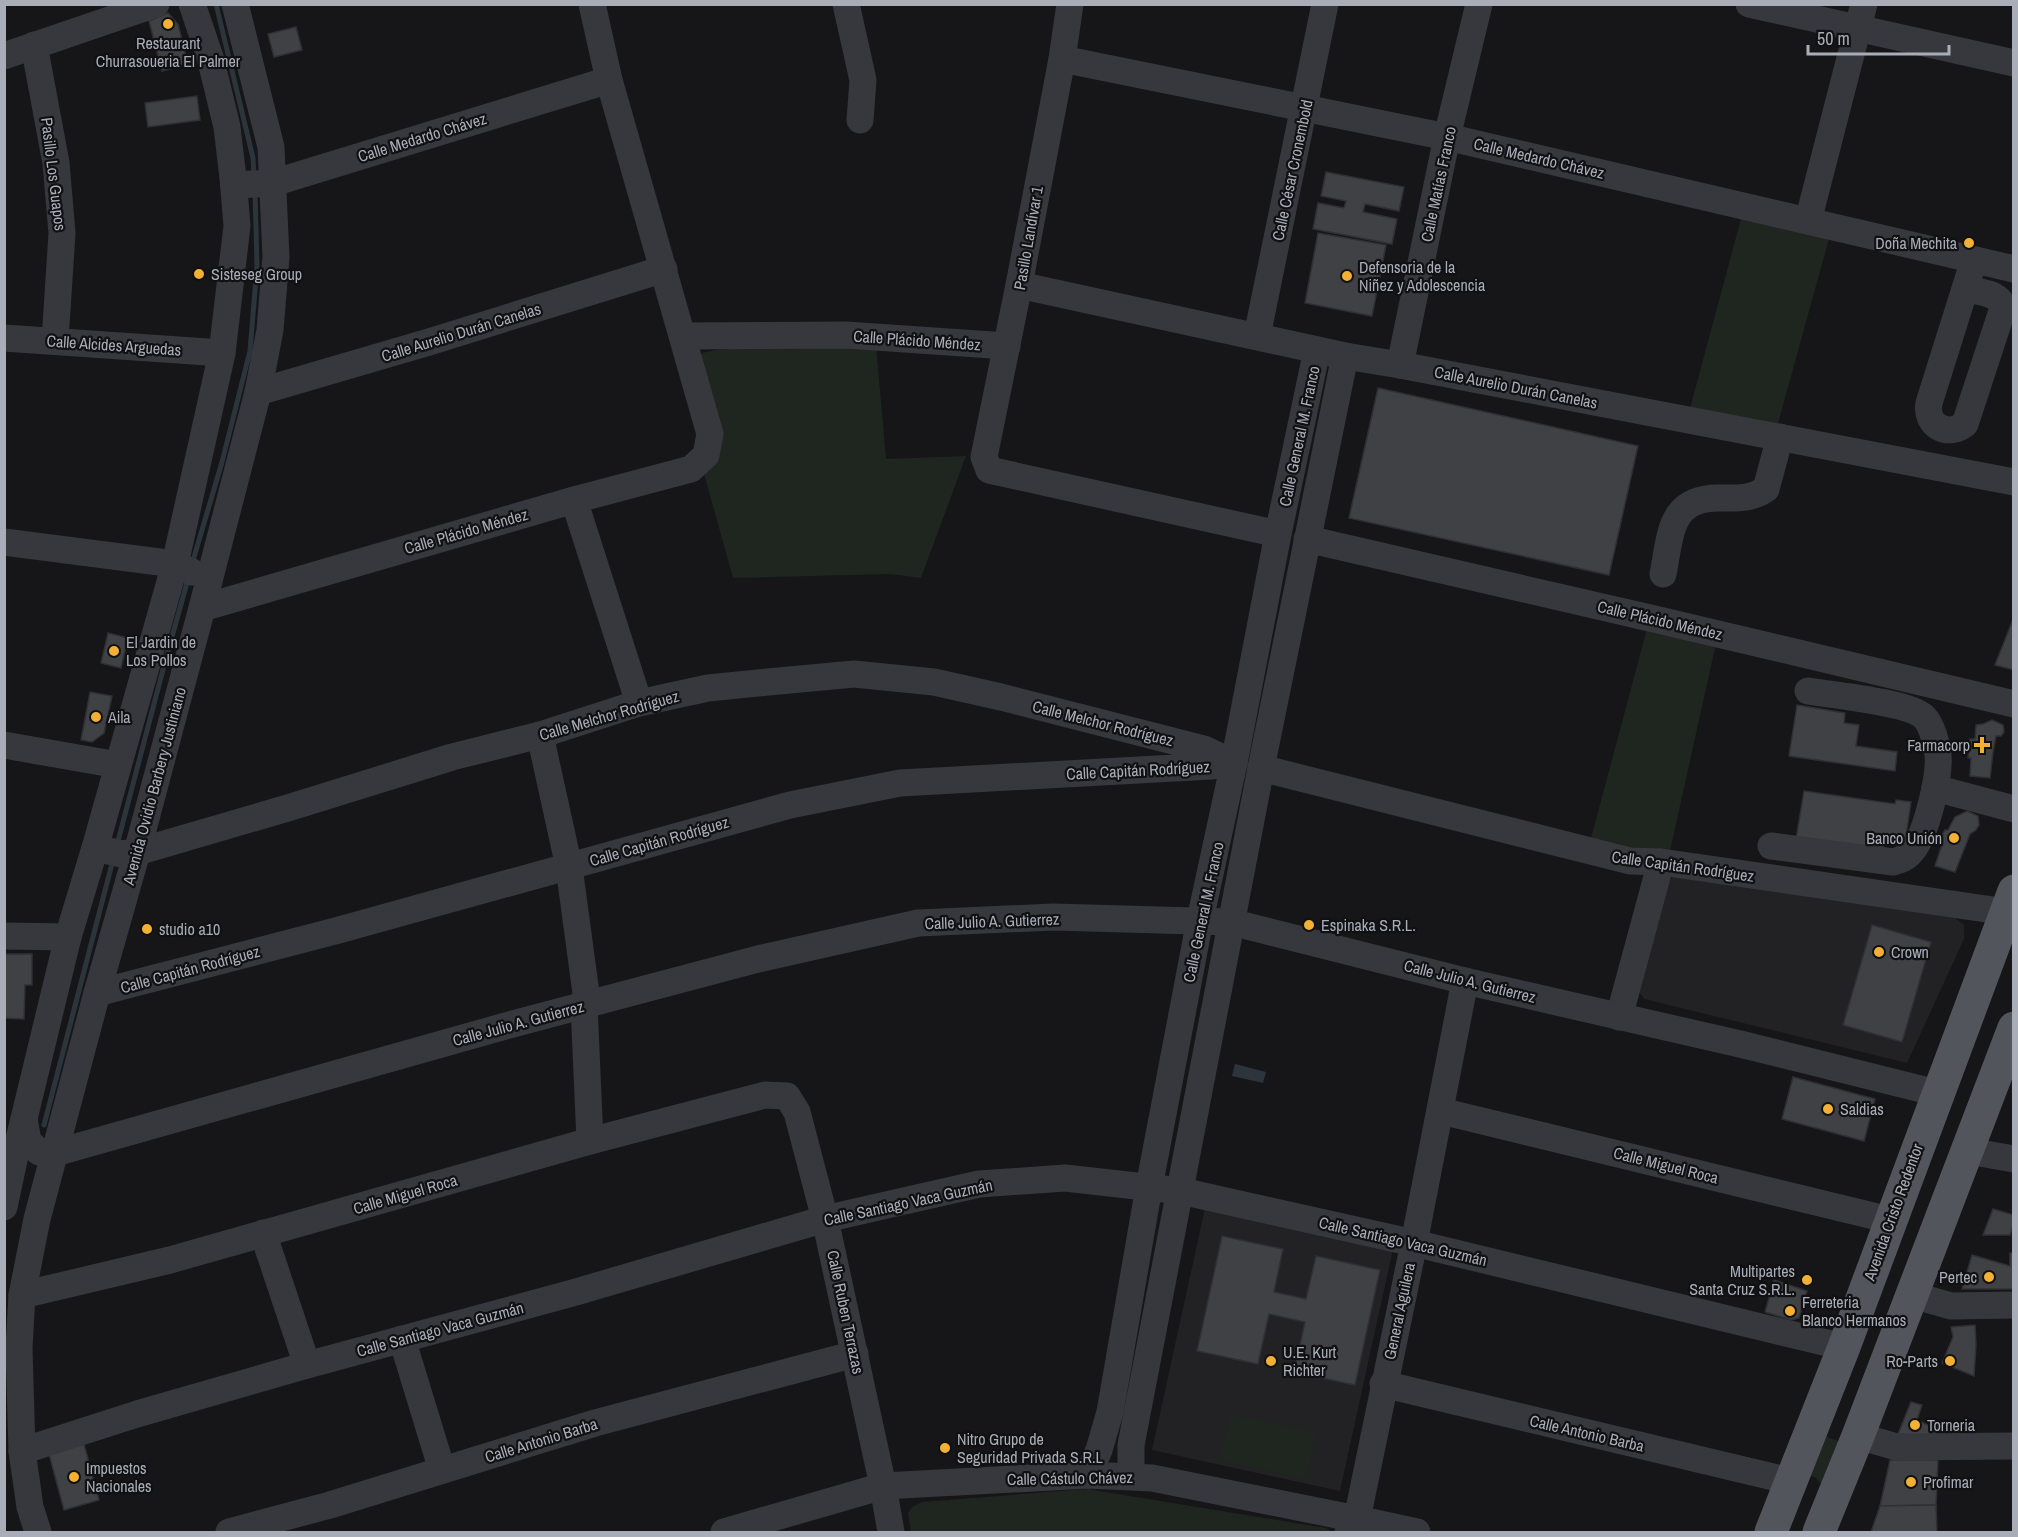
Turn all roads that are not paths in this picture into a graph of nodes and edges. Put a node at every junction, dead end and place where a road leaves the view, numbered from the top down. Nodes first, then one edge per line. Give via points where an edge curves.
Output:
1 (156, 4) edge
2 (192, 4) edge
3 (235, 4) edge
4 (592, 4) edge
5 (846, 4) edge
6 (1070, 4) edge
7 (1325, 4) edge
8 (1479, 4) edge
9 (1751, 5) edge
10 (1861, 16) edge
11 (34, 45) junction
12 (4, 56) edge
13 (1062, 59) junction
14 (2013, 63) edge
15 (609, 80) junction
16 (1305, 107) junction
17 (860, 120) dead end
18 (1447, 137) junction
19 (254, 184) junction
20 (1808, 221) junction
21 (1974, 260) junction
22 (664, 269) junction
23 (2013, 269) edge
24 (1019, 285) junction
25 (1965, 290) junction
26 (683, 336) junction
27 (1257, 336) junction
28 (4, 338) edge
29 (55, 340) junction
30 (1007, 346) junction
31 (1317, 350) junction
32 (222, 353) junction
33 (1345, 356) junction
34 (1400, 365) junction
35 (258, 392) junction
36 (1301, 429) junction
37 (1329, 434) junction
38 (1780, 437) junction
39 (2013, 482) edge
40 (574, 500) junction
41 (1278, 534) junction
42 (1307, 539) junction
43 (4, 542) edge
44 (191, 571) junction
45 (1663, 574) dead end
46 (202, 608) junction
47 (1808, 691) dead end
48 (639, 703) junction
49 (2013, 704) edge
50 (540, 735) junction
51 (4, 745) edge
52 (1234, 763) junction
53 (118, 765) junction
54 (1261, 768) junction
55 (1936, 783) junction
56 (2013, 791) edge
57 (2013, 809) edge
58 (1771, 846) dead end
59 (115, 851) junction
60 (1661, 862) junction
61 (569, 867) junction
62 (2010, 902) edge
63 (1200, 920) junction
64 (1231, 922) junction
65 (4, 936) edge
66 (68, 938) junction
67 (1465, 981) junction
68 (97, 993) junction
69 (584, 1005) junction
70 (1619, 1017) junction
71 (2013, 1028) edge
72 (1937, 1093) junction
73 (787, 1096) joint
74 (1441, 1111) junction
75 (24, 1119) junction
76 (590, 1141) junction
77 (1968, 1152) junction
78 (55, 1153) junction
79 (9, 1160) edge
80 (2013, 1160) edge
81 (46, 1187) junction
82 (1149, 1187) junction
83 (1181, 1191) junction
84 (4, 1207) edge
85 (825, 1219) junction
86 (1890, 1220) junction
87 (263, 1233) junction
88 (1414, 1243) junction
89 (22, 1294) junction
90 (1912, 1294) junction
91 (2013, 1305) edge
92 (402, 1339) junction
93 (1844, 1347) junction
94 (855, 1354) junction
95 (307, 1365) junction
96 (1831, 1377) junction
97 (1383, 1384) junction
98 (1858, 1436) junction
99 (2013, 1446) edge
100 (22, 1451) junction
101 (442, 1470) junction
102 (1088, 1475) junction
103 (1131, 1476) junction
104 (1790, 1481) junction
105 (883, 1486) junction
106 (1352, 1526) edge
107 (1820, 1530) edge
108 (38, 1533) edge
109 (229, 1533) edge
110 (724, 1533) edge
111 (891, 1533) edge
112 (1417, 1533) edge
113 (1771, 1533) edge

1 - 11 street
2 - 19 street, Avenida Ovidio Barbery Justiniano via 227,127
3 - 19 street, Avenida Ovidio Barbery Justiniano via 271,147
4 - 15 street
5 - 17 street via 863,80
6 - 13 street, Pasillo Landívar 1
7 - 16 street, Calle César Cronembold
8 - 18 street, Calle Matías Franco
9 - 10 street
10 - 14 street
10 - 20 street
11 - 12 street
11 - 29 street, Pasillo Los Guapos via 56,163 62,232
13 - 16 street, Calle Medardo Chávez
13 - 24 street, Pasillo Landívar 1
15 - 19 street, Calle Medardo Chávez
15 - 22 street
16 - 18 street, Calle Medardo Chávez
16 - 27 street, Calle César Cronembold
18 - 20 street, Calle Medardo Chávez
18 - 34 street, Calle Matías Franco
19 - 32 street, Avenida Ovidio Barbery Justiniano via 237,226
19 - 35 street, Avenida Ovidio Barbery Justiniano via 276,257 270,330
20 - 21 street, Calle Medardo Chávez
21 - 23 street, Calle Medardo Chávez
21 - 25 street
22 - 26 street
22 - 35 street, Calle Aurelio Durán Canelas
24 - 27 street, Calle Aurelio Durán Canelas
24 - 30 street, Pasillo Landívar 1
25 - 25 street via 1928,412 1942,429 1951,431 1965,424 2003,308 1996,297
26 - 30 street, Calle Plácido Méndez via 846,335
26 - 40 street, Calle Plácido Méndez via 710,434 706,455 691,469
27 - 31 street, Calle Aurelio Durán Canelas
28 - 29 street, Calle Alcides Arguedas
29 - 32 street, Calle Alcides Arguedas
30 - 41 street, Pasillo Landívar 1 via 984,457 989,470
31 - 33 street, Calle Aurelio Durán Canelas
31 - 36 street, Calle General M. Franco
32 - 44 street, Avenida Ovidio Barbery Justiniano
33 - 34 street, Calle Aurelio Durán Canelas
33 - 37 street, Calle General M. Franco
34 - 38 street, Calle Aurelio Durán Canelas
35 - 44 street, Avenida Ovidio Barbery Justiniano
36 - 37 street
36 - 41 street, Calle General M. Franco
37 - 42 street, Calle General M. Franco
38 - 39 street, Calle Aurelio Durán Canelas
38 - 45 street via 1766,489 1746,499 1708,497 1687,504 1680,512 1672,528
40 - 46 street, Calle Plácido Méndez
40 - 48 street
41 - 52 street, Calle General M. Franco
42 - 49 street, Calle Plácido Méndez
42 - 54 street, Calle General M. Franco
43 - 44 street
44 - 46 street, Avenida Ovidio Barbery Justiniano
44 - 53 street, Avenida Ovidio Barbery Justiniano
46 - 59 street, Avenida Ovidio Barbery Justiniano
47 - 55 street via 1897,706 1924,717 1938,754
48 - 50 street, Calle Melchor Rodríguez
48 - 52 street, Calle Melchor Rodríguez via 708,688 854,674 934,682 1204,749
50 - 59 street, Calle Melchor Rodríguez via 452,757 291,807
50 - 61 street
51 - 53 street
52 - 61 street, Calle Capitán Rodríguez via 900,783 790,805
52 - 63 street, Calle General M. Franco
53 - 59 street, Avenida Ovidio Barbery Justiniano
54 - 60 street, Calle Capitán Rodríguez via 1630,861
54 - 64 street, Calle General M. Franco
55 - 56 street
55 - 57 street
55 - 58 street via 1919,840 1904,859 1893,862
59 - 66 street, Avenida Ovidio Barbery Justiniano
59 - 68 street, Avenida Ovidio Barbery Justiniano
60 - 62 street, Calle Capitán Rodríguez
60 - 70 street
61 - 68 street, Calle Capitán Rodríguez
61 - 69 street via 586,993
62 - 72 main road, Avenida Cristo Redentor
63 - 64 street, Calle Julio A. Gutierrez
63 - 69 street, Calle Julio A. Gutierrez via 1053,917 918,923 758,959
63 - 82 street, Calle General M. Franco
64 - 67 street, Calle Julio A. Gutierrez
64 - 83 street, Calle General M. Franco
65 - 66 street
66 - 75 street, Avenida Ovidio Barbery Justiniano
67 - 70 street, Calle Julio A. Gutierrez
67 - 74 street, General Aguilera
68 - 78 street, Avenida Ovidio Barbery Justiniano
69 - 76 street
69 - 78 street, Calle Julio A. Gutierrez
70 - 72 street, Calle Julio A. Gutierrez
71 - 77 main road
72 - 86 main road, Avenida Cristo Redentor
73 - 76 street, Calle Miguel Roca via 765,1095
73 - 85 street, Calle Ruben Terrazas via 797,1112
74 - 86 street, Calle Miguel Roca
74 - 88 street, General Aguilera
75 - 78 street via 28,1141 39,1152
75 - 79 street, Avenida Ovidio Barbery Justiniano
76 - 87 street, Calle Miguel Roca
77 - 80 street
77 - 90 main road
78 - 81 street, Avenida Ovidio Barbery Justiniano
79 - 81 street via 29,1161 41,1171
79 - 84 street, Avenida Ovidio Barbery Justiniano
81 - 89 street, Avenida Ovidio Barbery Justiniano
82 - 83 street, Calle Santiago Vaca Guzmán
82 - 85 street, Calle Santiago Vaca Guzmán via 1065,1178 979,1184
82 - 102 street, Calle General M. Franco via 1110,1412
83 - 88 street, Calle Santiago Vaca Guzmán
83 - 103 street, Calle General M. Franco via 1131,1445
85 - 92 street, Calle Santiago Vaca Guzmán
85 - 94 street, Calle Ruben Terrazas
86 - 93 main road, Avenida Cristo Redentor
87 - 89 street, Calle Miguel Roca via 170,1260
87 - 95 street
88 - 93 street, Calle Santiago Vaca Guzmán
88 - 97 street, General Aguilera
89 - 100 street, Avenida Ovidio Barbery Justiniano
90 - 91 street via 1951,1306
90 - 98 main road
92 - 95 street, Calle Santiago Vaca Guzmán
92 - 101 street
93 - 96 main road, Avenida Cristo Redentor
94 - 101 street, Calle Antonio Barba via 595,1423
94 - 105 street, Calle Ruben Terrazas
95 - 100 street, Calle Santiago Vaca Guzmán
96 - 98 main road via 1827,1425 1844,1438
96 - 104 main road, Avenida Cristo Redentor
97 - 104 street, Calle Antonio Barba
97 - 106 street, General Aguilera
98 - 99 street via 1897,1447
98 - 107 main road
100 - 108 street, Avenida Ovidio Barbery Justiniano
101 - 109 street, Calle Antonio Barba
102 - 103 street, Calle Cástulo Chávez
102 - 105 street, Calle Cástulo Chávez
103 - 106 street, Calle Cástulo Chávez
104 - 107 main road via 1801,1481 1818,1489
104 - 113 main road, Avenida Cristo Redentor
105 - 110 street, Calle Cástulo Chávez
105 - 111 street, Calle Ruben Terrazas
106 - 112 street, Calle Cástulo Chávez

